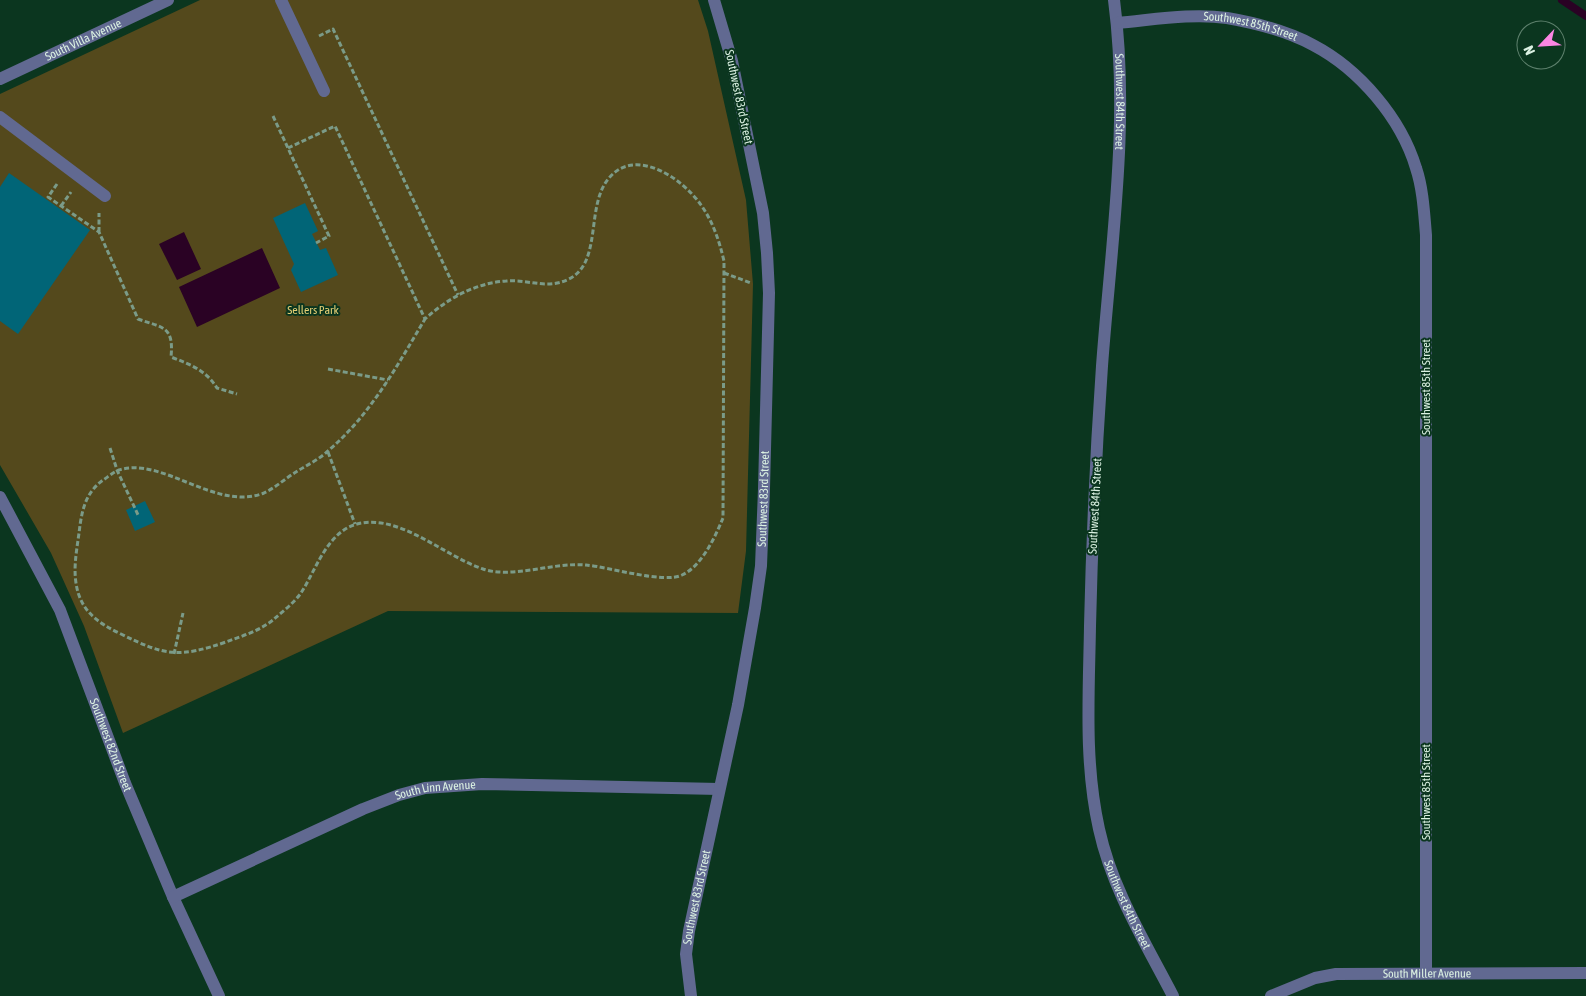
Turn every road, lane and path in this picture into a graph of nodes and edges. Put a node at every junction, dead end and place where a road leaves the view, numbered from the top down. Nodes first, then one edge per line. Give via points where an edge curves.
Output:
1 (168, 0) edge
2 (281, 0) edge
3 (714, 0) edge
4 (1114, 0) edge
5 (1117, 23) junction
6 (302, 44) junction
7 (0, 79) edge
8 (324, 92) dead end
9 (0, 116) edge
10 (273, 116) dead end
11 (288, 148) junction
12 (51, 177) dead end
13 (105, 196) dead end
14 (316, 242) dead end
15 (458, 295) junction
16 (425, 319) junction
17 (328, 369) dead end
18 (388, 380) junction
19 (237, 394) dead end
20 (110, 448) dead end
21 (328, 452) junction
22 (117, 470) junction
23 (0, 497) edge
24 (139, 517) dead end
25 (355, 524) junction
26 (183, 613) dead end
27 (174, 654) junction
28 (719, 789) junction
29 (173, 897) junction
30 (1426, 972) junction
31 (1586, 973) edge
32 (219, 996) edge
33 (691, 996) edge
34 (1173, 996) edge
35 (1271, 996) edge

1 - 7 street, South Villa Avenue
2 - 6 street
3 - 28 street, Southwest 83rd Street via 732,62 763,213 769,293 761,566 747,654
4 - 5 street, Southwest 84th Street
5 - 30 street, Southwest 85th Street via 1199,16 1225,18 1267,26 1314,45 1353,74 1372,94 1400,132 1417,168 1426,245
5 - 34 street, Southwest 84th Street via 1120,160 1102,367 1092,560 1089,767 1098,829 1112,874
6 - 8 street
6 - 15 path via 333,29
9 - 13 street
10 - 11 path
11 - 14 path via 329,236
11 - 16 path via 335,126
12 - 19 path via 58,182 48,197 98,232 138,319 166,330 172,341 170,357 210,377 216,388
15 - 16 path
15 - 25 path via 506,281 552,286 581,271 588,257 599,191 620,168 649,167 688,189 713,225 724,261 723,518 715,538 693,568 682,576 668,579 583,564 498,573 464,562 393,525 379,522
16 - 18 path
17 - 18 path
18 - 21 path via 374,402
20 - 22 path
21 - 22 path via 264,493 246,496 232,497 137,467
21 - 25 path
22 - 24 path
22 - 27 path via 95,486 83,506 76,585 90,616 99,624 152,650
23 - 29 street, Southwest 82nd Street via 60,610 125,783
25 - 27 path via 336,536 299,596 270,622 246,635 196,652
26 - 27 path
28 - 29 street, South Linn Avenue via 482,784 425,788 363,810
28 - 33 street, Southwest 83rd Street via 689,931 686,954
29 - 32 street, Southwest 82nd Street
30 - 31 street, South Miller Avenue
30 - 35 street, South Miller Avenue via 1336,974 1306,981

